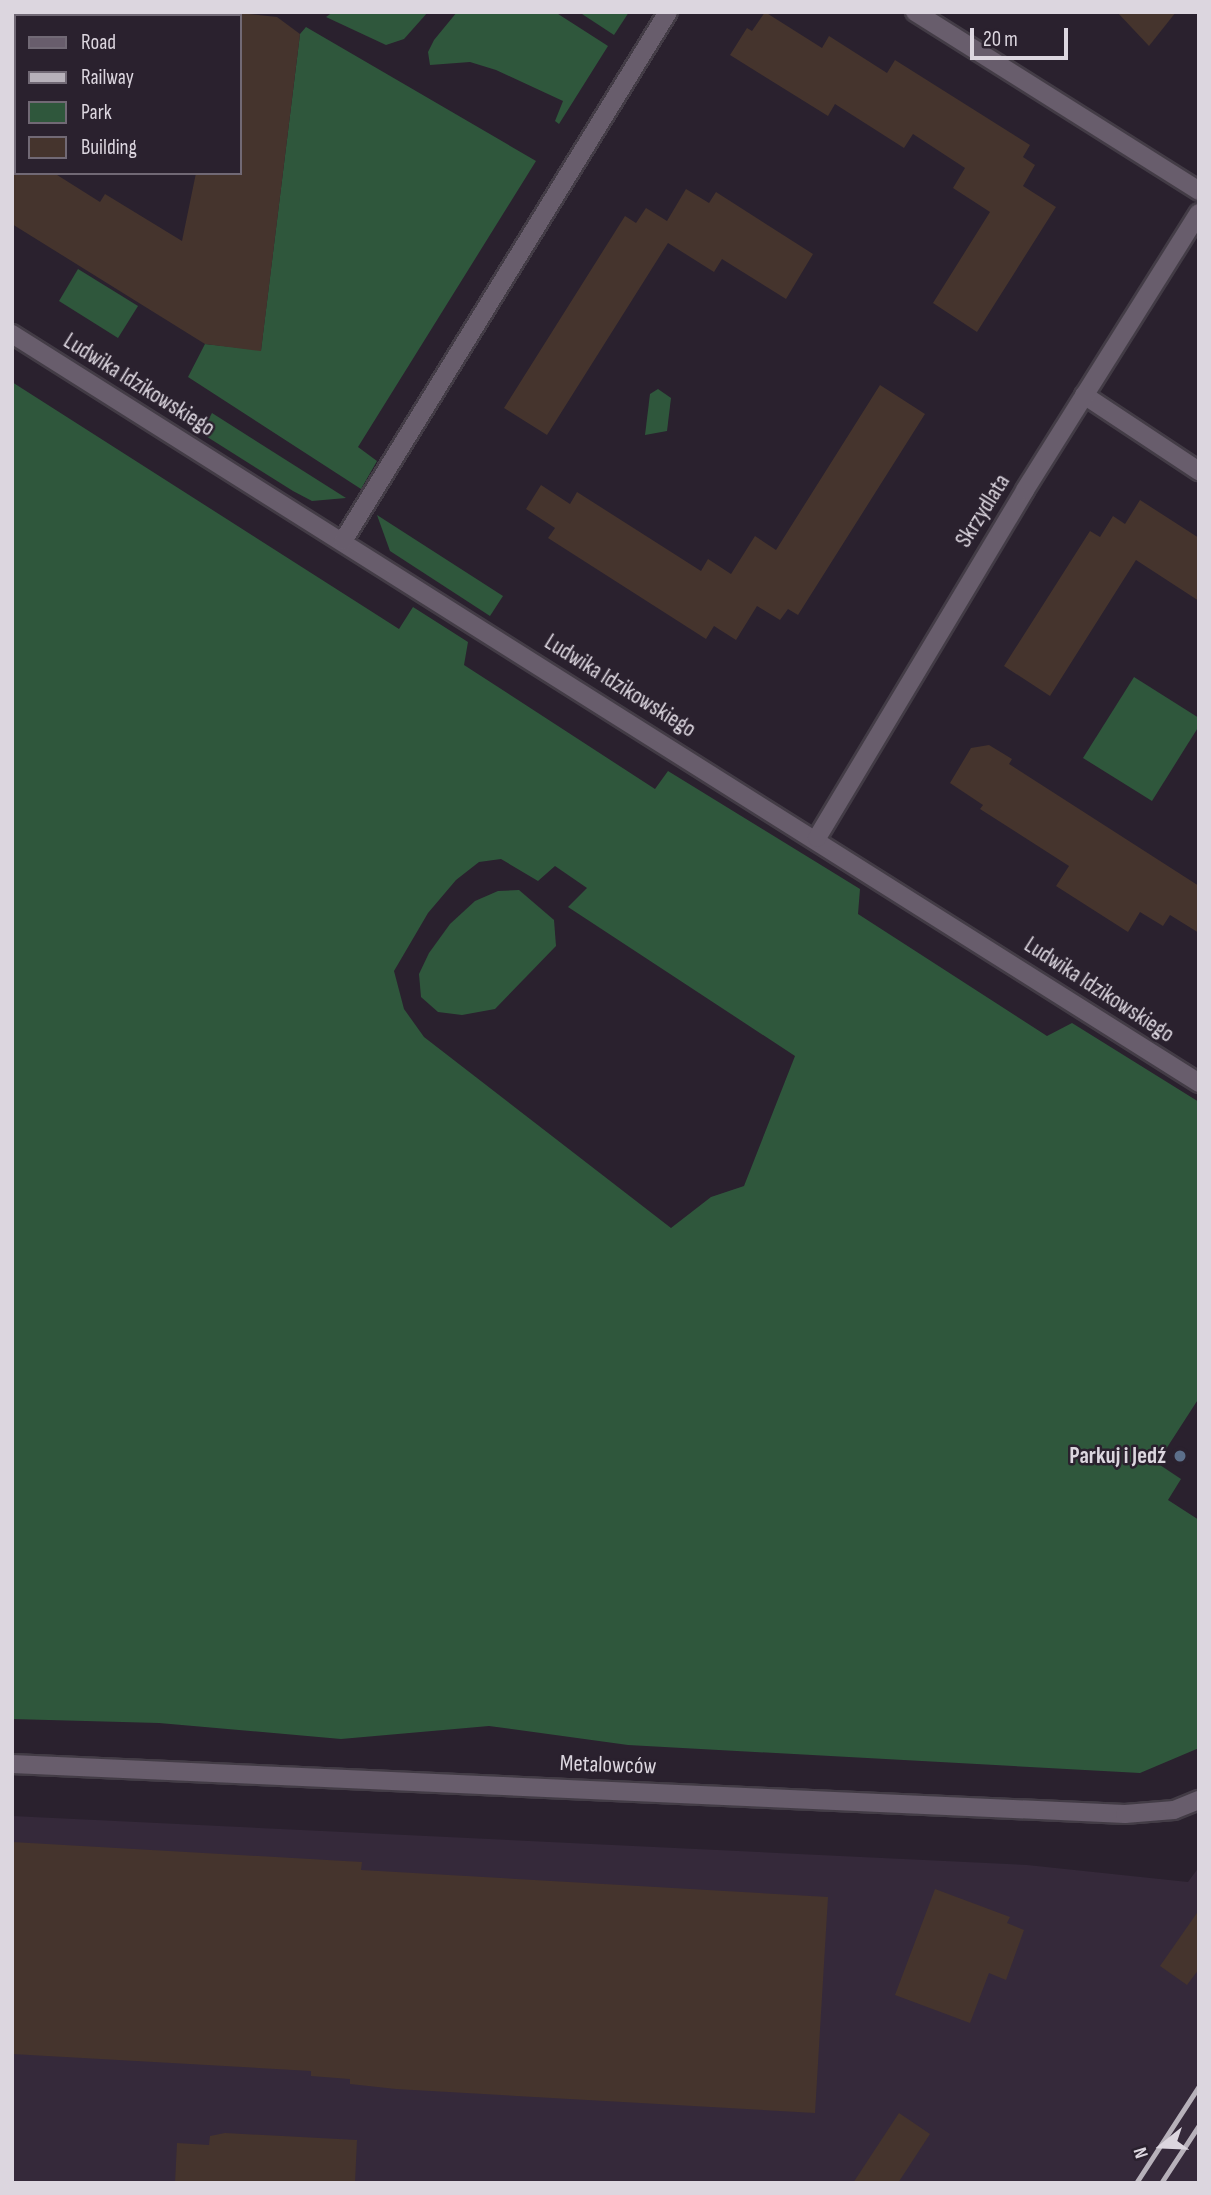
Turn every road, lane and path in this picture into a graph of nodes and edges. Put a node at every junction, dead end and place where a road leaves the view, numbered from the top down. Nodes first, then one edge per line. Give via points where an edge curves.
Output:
1 (667, 12) edge
2 (915, 12) edge
3 (1199, 191) edge
4 (1199, 213) edge
5 (12, 334) edge
6 (1084, 395) junction
7 (1199, 471) edge
8 (343, 541) junction
9 (817, 838) junction
10 (1199, 1083) edge
11 (12, 1764) edge
12 (1199, 1800) edge

1 - 8 street
2 - 3 street
4 - 6 street, Skrzydlata
5 - 8 street, Ludwika Idzikowskiego
6 - 7 street
6 - 9 street, Skrzydlata via 846,783
8 - 9 street, Ludwika Idzikowskiego
9 - 10 street, Ludwika Idzikowskiego
11 - 12 street, Metalowców via 1125,1814 1174,1810

